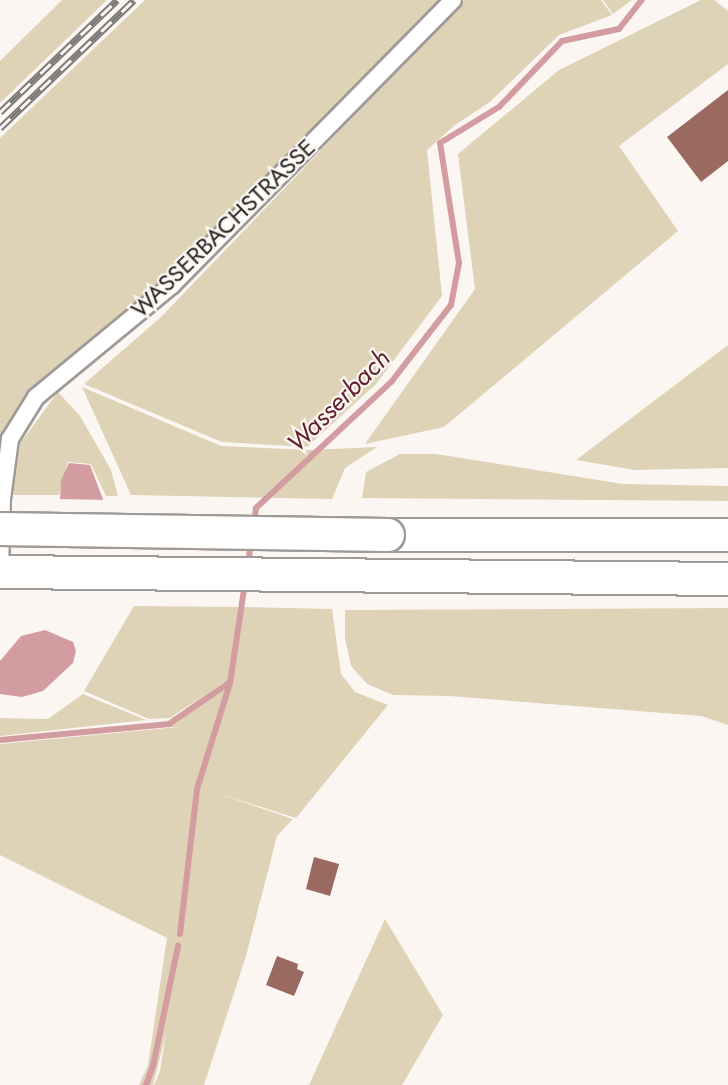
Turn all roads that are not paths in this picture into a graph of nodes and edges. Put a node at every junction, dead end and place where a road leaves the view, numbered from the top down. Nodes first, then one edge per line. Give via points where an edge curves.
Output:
1 (453, 0) edge
2 (0, 529) edge
3 (728, 535) edge
4 (0, 570) edge
5 (728, 579) edge

1 - 4 street, WASSERBACHSTRASSE via 172,285 36,397 10,439 2,499
2 - 3 highway, bridge
4 - 5 highway

